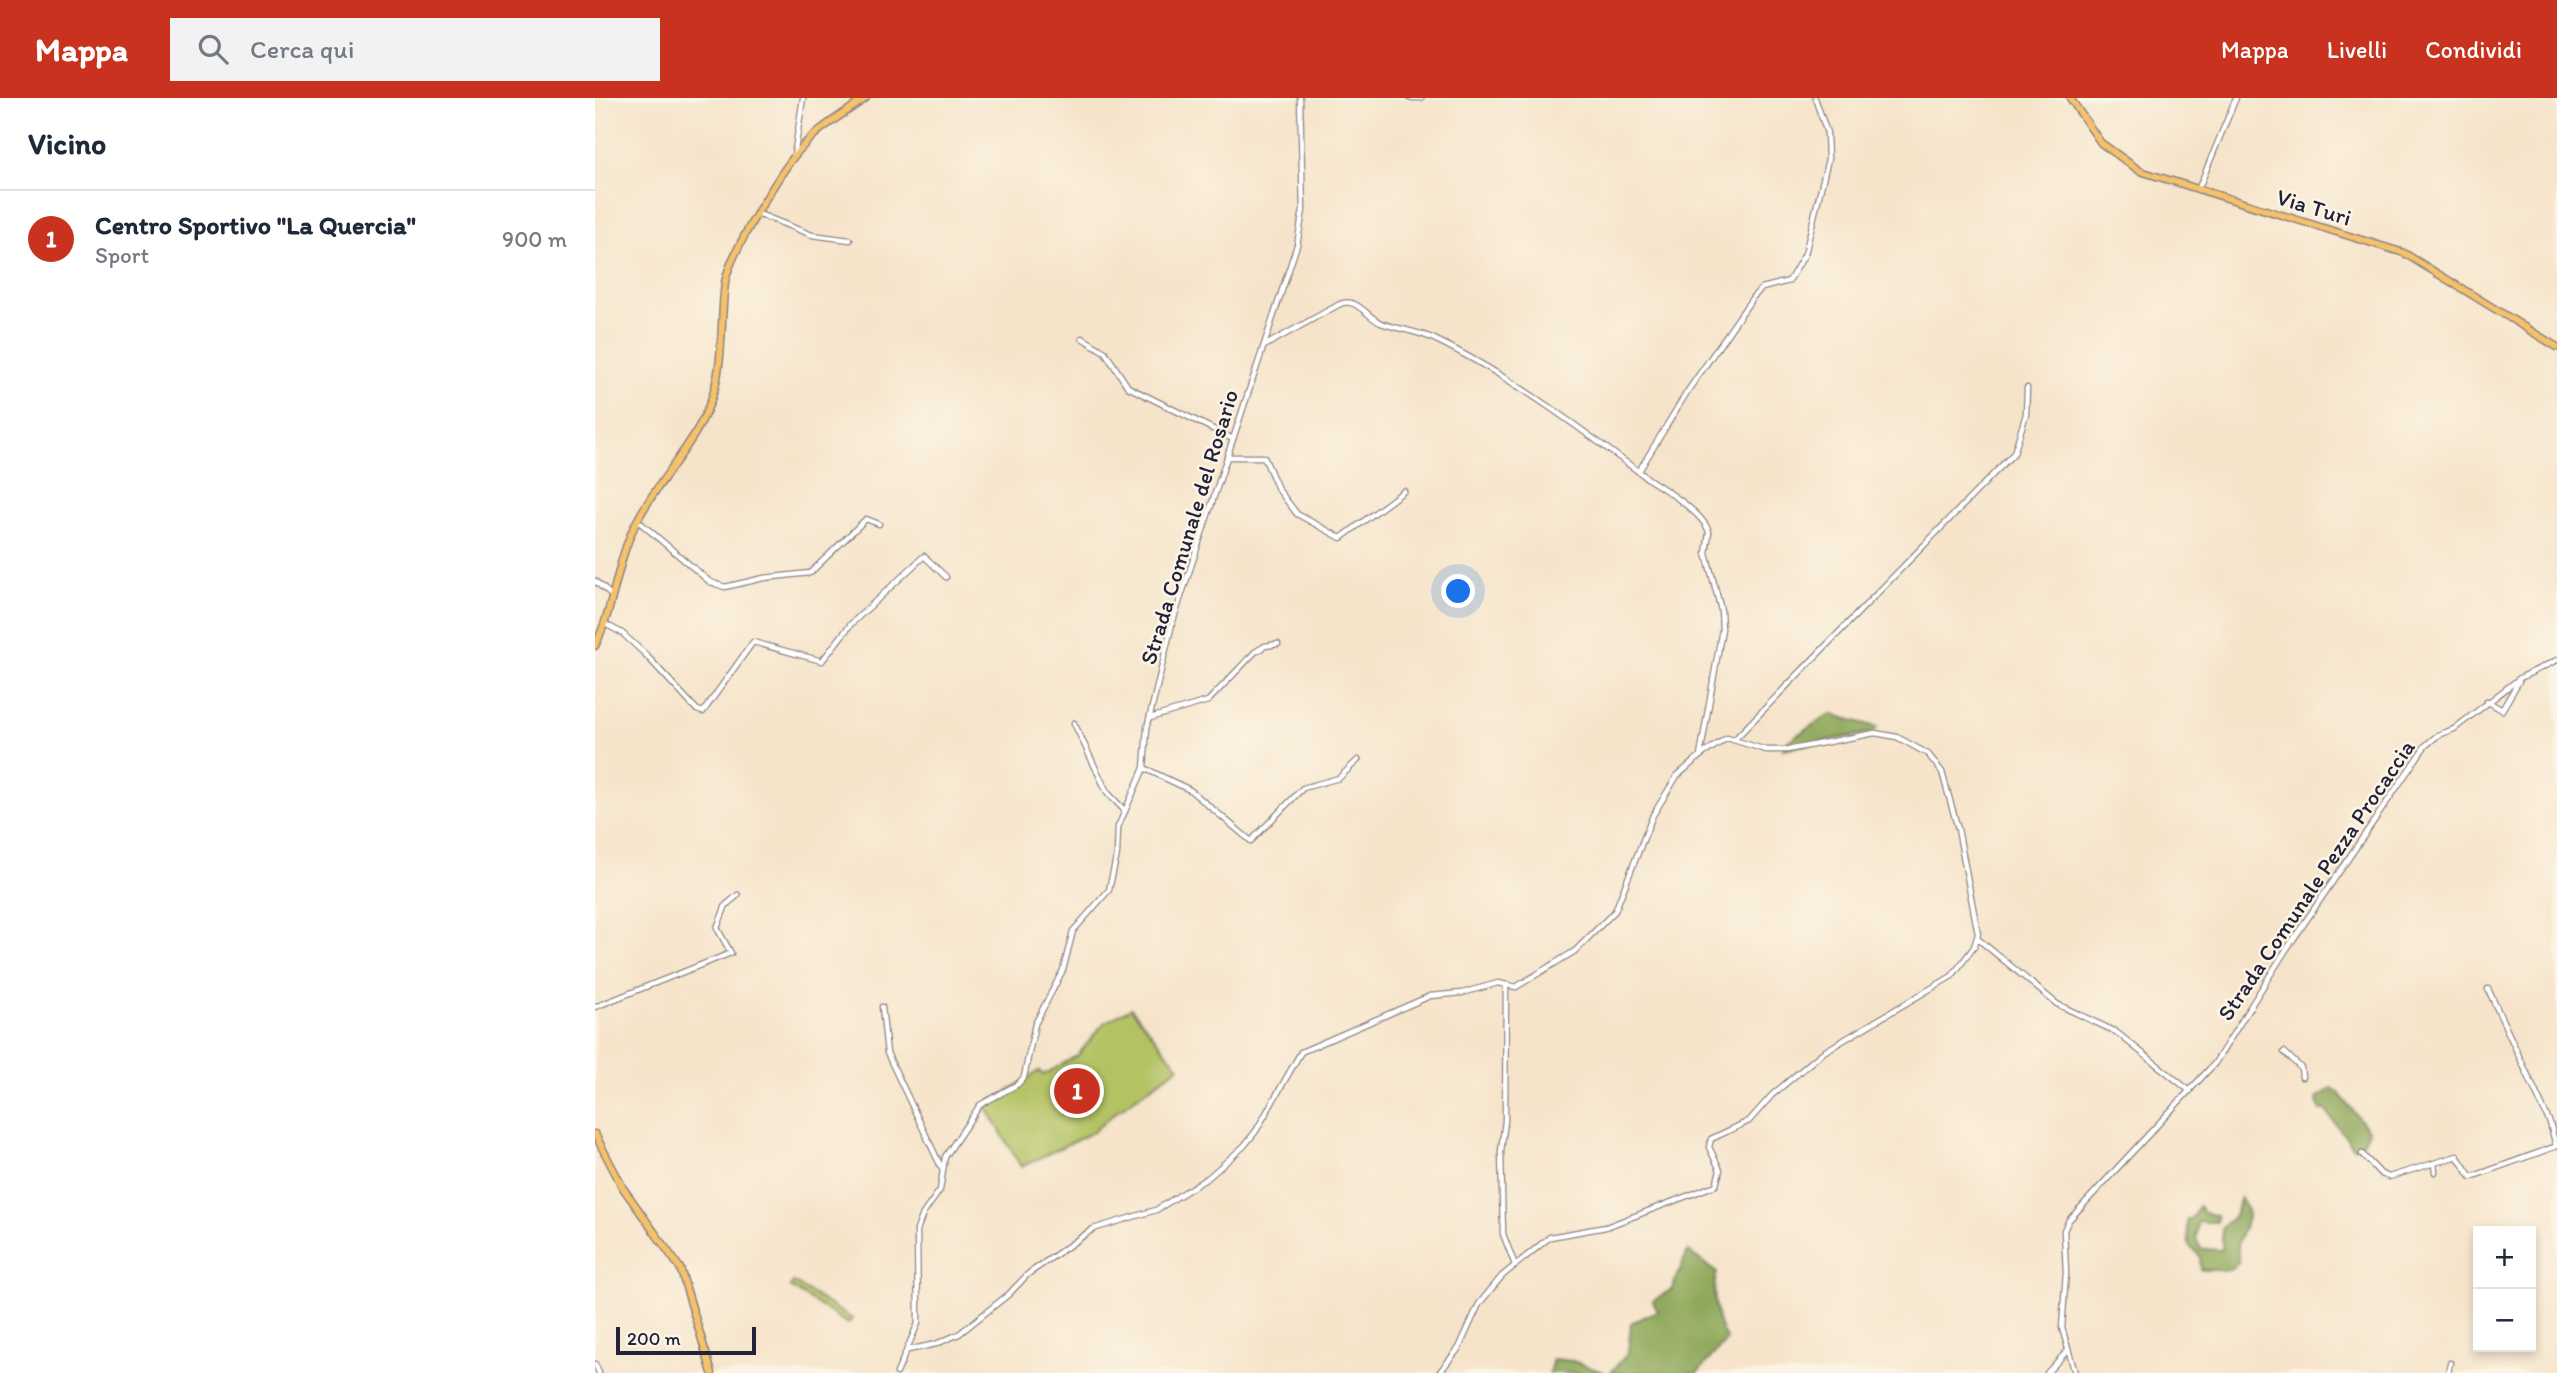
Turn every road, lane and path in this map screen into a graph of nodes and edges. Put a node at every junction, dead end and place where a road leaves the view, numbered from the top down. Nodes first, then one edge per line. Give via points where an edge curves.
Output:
1 (803, 98) edge
2 (866, 98) edge
3 (1300, 98) edge
4 (1409, 98) edge
5 (1421, 98) edge
6 (1815, 98) edge
7 (2070, 98) edge
8 (2236, 98) edge
9 (794, 156) junction
10 (2197, 190) junction
11 (759, 214) junction
12 (849, 240) dead end
13 (1082, 338) dead end
14 (1264, 345) junction
15 (2557, 347) edge
16 (2027, 388) dead end
17 (1233, 439) junction
18 (1227, 457) junction
19 (1639, 471) junction
20 (1404, 491) dead end
21 (637, 520) junction
22 (879, 524) dead end
23 (946, 577) dead end
24 (595, 581) edge
25 (611, 595) junction
26 (605, 624) junction
27 (1278, 644) dead end
28 (595, 646) edge
29 (2557, 660) edge
30 (2520, 678) junction
31 (2487, 701) junction
32 (1150, 718) junction
33 (1074, 723) dead end
34 (1735, 739) junction
35 (1700, 756) junction
36 (1357, 760) dead end
37 (1145, 768) junction
38 (1125, 811) junction
39 (739, 895) dead end
40 (1978, 939) junction
41 (1506, 986) junction
42 (2489, 989) dead end
43 (595, 1007) edge
44 (882, 1007) dead end
45 (2284, 1052) dead end
46 (2302, 1077) dead end
47 (2190, 1091) junction
48 (595, 1134) edge
49 (597, 1145) edge
50 (2557, 1146) edge
51 (2362, 1154) dead end
52 (2434, 1164) junction
53 (942, 1169) junction
54 (2435, 1172) dead end
55 (1515, 1265) junction
56 (2068, 1349) junction
57 (908, 1350) junction
58 (2450, 1363) dead end
59 (595, 1364) edge
60 (599, 1373) edge
61 (712, 1373) edge
62 (897, 1373) edge
63 (1439, 1373) edge
64 (2047, 1373) edge
65 (2075, 1373) edge
66 (2448, 1373) edge

1 - 9 street
2 - 9 main road
3 - 14 street, Strada Comunale del Rosario via 1301,223
4 - 5 street
6 - 19 street via 1829,150 1800,265 1789,281 1762,288 1753,297
7 - 10 main road, Via Turi via 2090,130 2117,157 2148,175
8 - 10 street
9 - 11 main road
10 - 15 main road, Via Turi via 2404,253
11 - 12 street via 812,235
11 - 21 main road via 727,270 710,404
13 - 17 street via 1105,352 1128,387
14 - 17 street, Strada Comunale del Rosario
14 - 19 street via 1349,302 1380,322 1422,334 1465,355 1565,417
16 - 34 street via 2026,414 2014,453
17 - 18 street, Strada Comunale del Rosario
18 - 20 street via 1264,457 1297,514 1341,538
18 - 32 street, Strada Comunale del Rosario via 1172,624
19 - 35 street via 1678,499 1709,532 1706,553 1722,629
21 - 22 street via 704,577 725,587 810,573 866,519
21 - 25 main road
23 - 26 street via 924,556 851,624 822,661 753,642 703,712 626,637
24 - 25 street
25 - 26 main road
26 - 28 main road
27 - 32 street via 1255,652 1208,701
29 - 30 street, Strada Comunale Pezza Procaccia
30 - 31 street, Strada Comunale Pezza Procaccia
30 - 31 street via 2502,710
31 - 47 street, Strada Comunale Pezza Procaccia via 2425,746 2215,1063
32 - 37 street, Strada Comunale del Rosario
33 - 38 street via 1107,792
34 - 35 street via 1727,738
34 - 40 street via 1766,750 1787,750 1875,733 1905,740 1928,754 1942,772 1958,829
35 - 41 street via 1677,776 1653,815 1615,911 1575,951 1524,984
36 - 37 street via 1339,778 1303,788 1251,841 1190,790
37 - 38 street, Strada Comunale del Rosario
38 - 53 street, Strada Comunale del Rosario via 1118,827 1109,890 1073,931 1063,970 1035,1024 1024,1077 980,1105
39 - 43 street via 726,905 717,928 731,953
40 - 47 street via 2057,1004 2116,1032
40 - 55 street via 1952,976 1822,1053 1749,1121 1711,1139 1709,1147 1720,1170 1716,1185 1606,1227 1560,1233
41 - 55 street via 1503,1234
41 - 57 street via 1498,983 1430,996 1301,1052 1256,1130 1209,1177 1156,1210 1093,1229 1028,1274 959,1334
42 - 50 street
44 - 53 street via 887,1053
45 - 46 street via 2301,1068
47 - 56 street, Strada Comunale Pezza Procaccia via 2064,1230 2062,1328
48 - 49 main road
49 - 61 main road via 680,1268
50 - 52 street via 2471,1177 2457,1156
51 - 52 street via 2389,1177
52 - 54 street
53 - 57 street, Strada Comunale del Rosario via 940,1190 923,1214 916,1236 919,1315
55 - 63 street via 1479,1304 1459,1348
56 - 64 street
56 - 65 street, Strada Comunale Pezza Procaccia
57 - 62 street, Strada Comunale del Rosario
58 - 66 street
59 - 60 street

